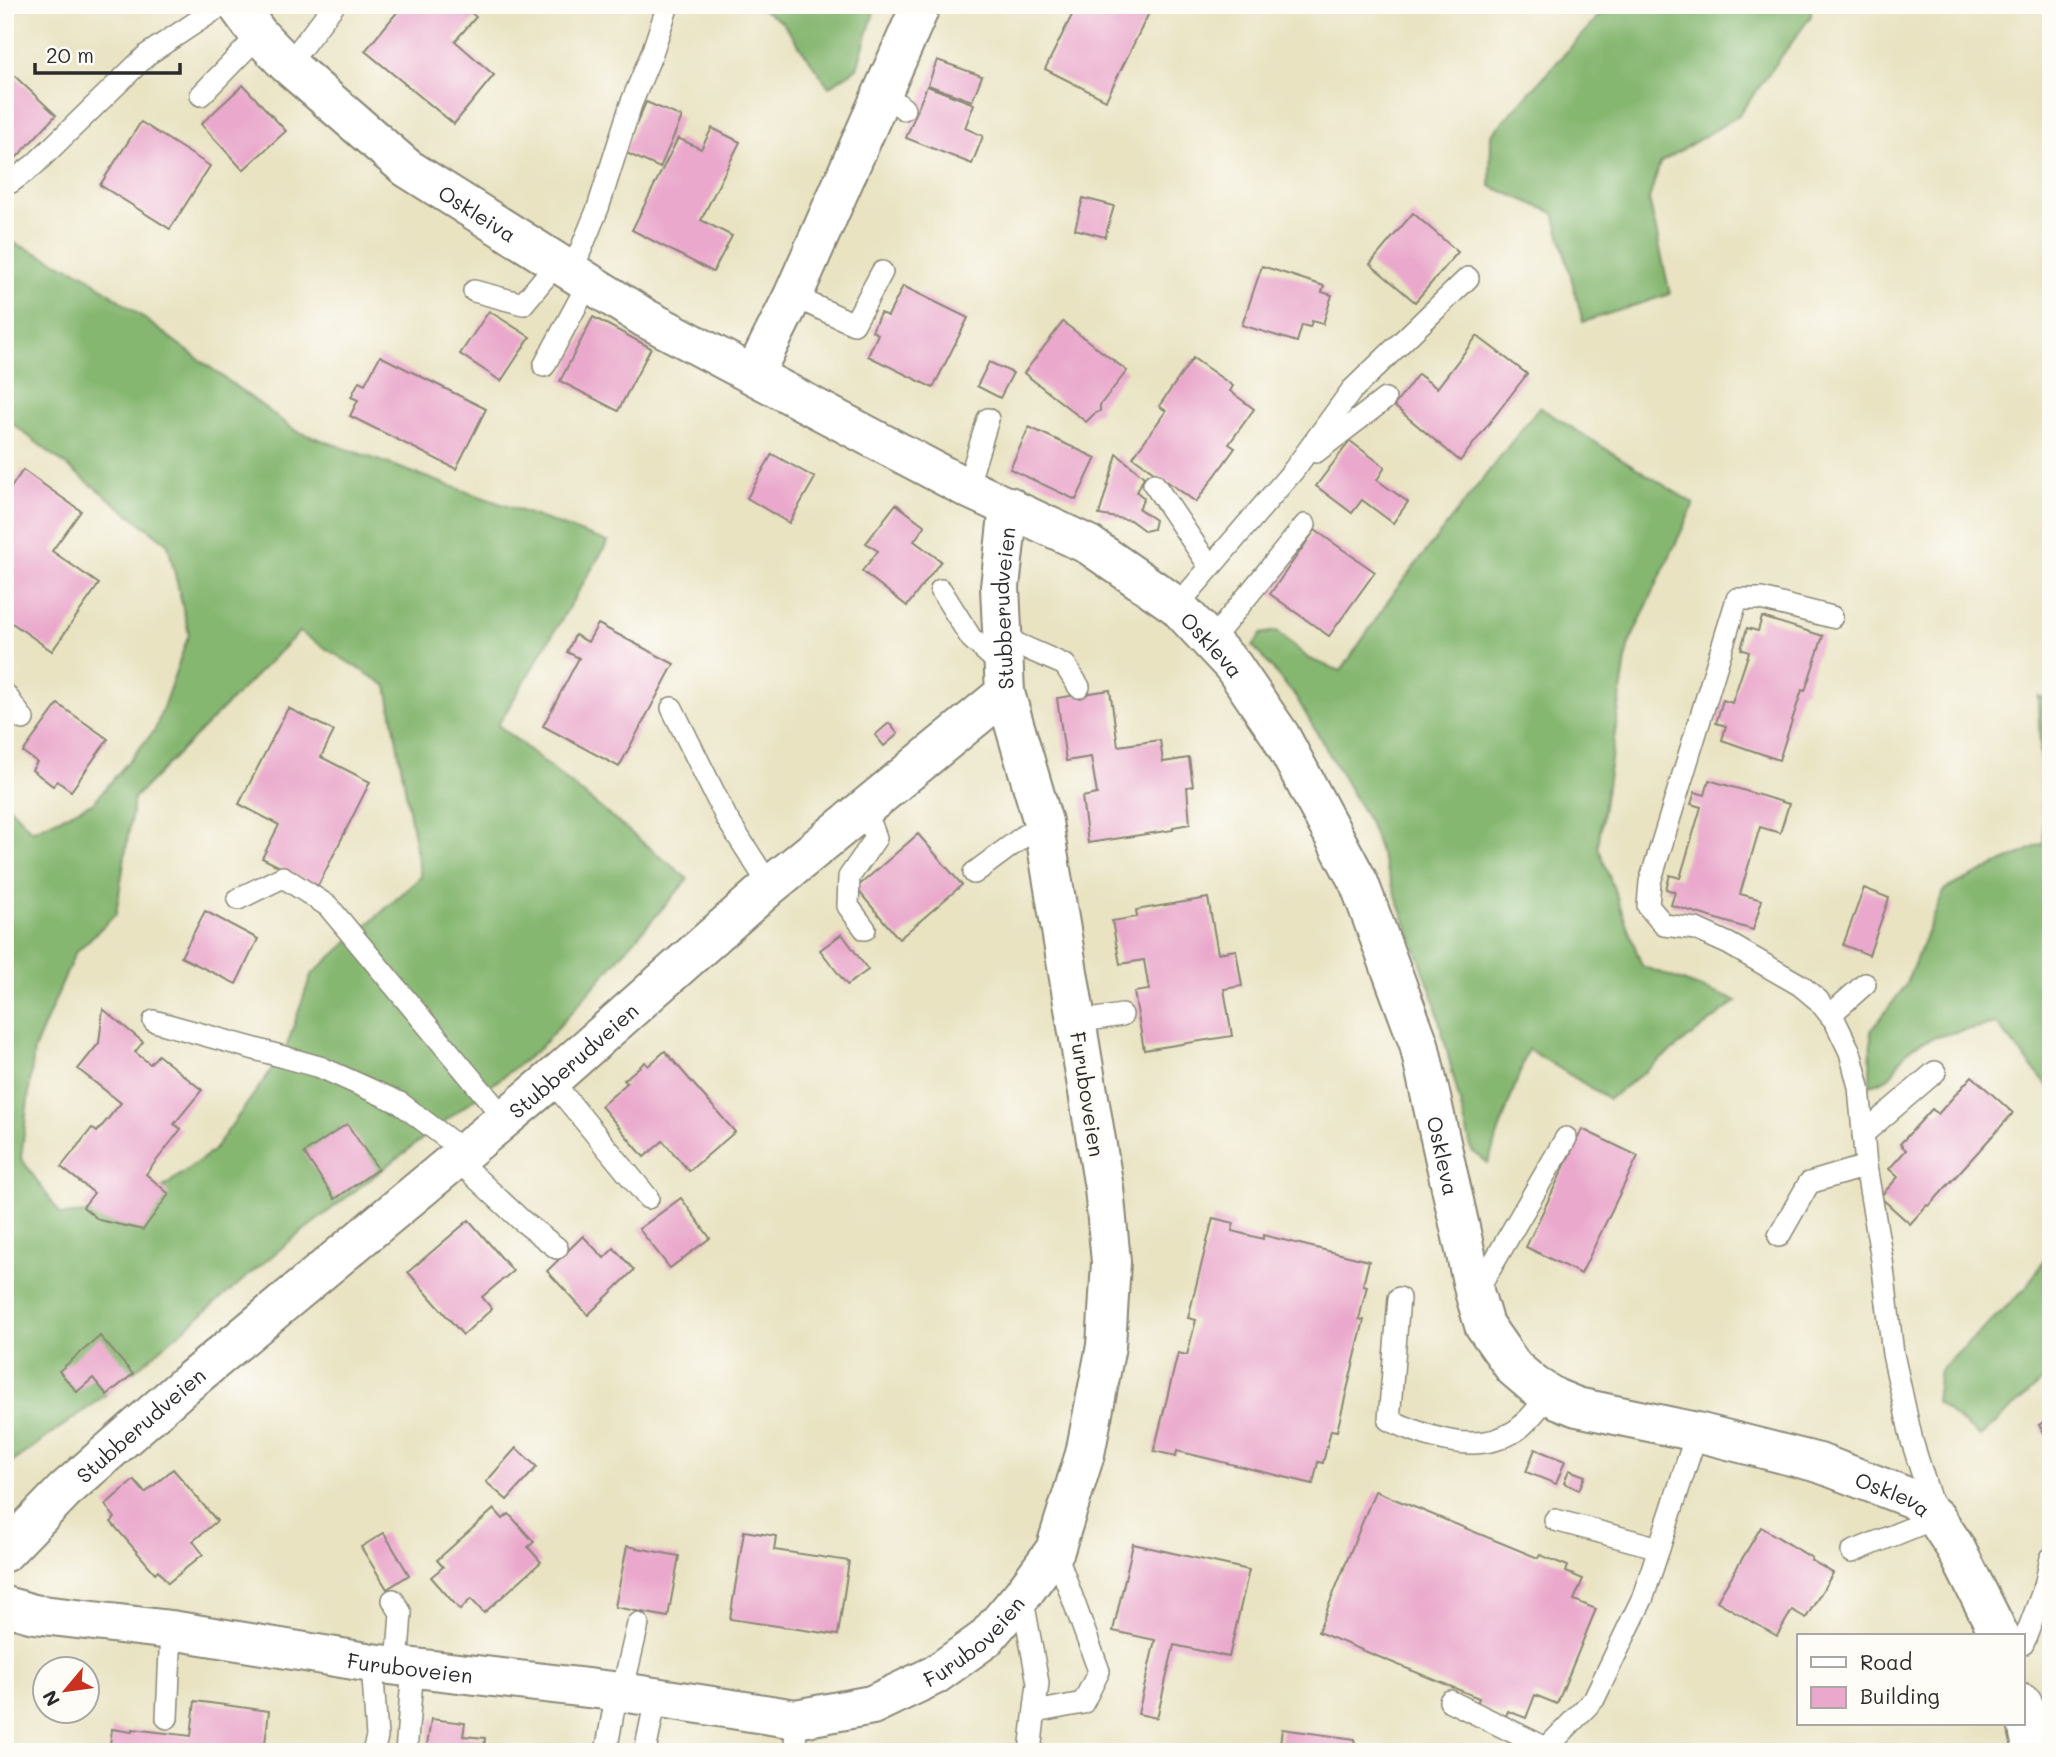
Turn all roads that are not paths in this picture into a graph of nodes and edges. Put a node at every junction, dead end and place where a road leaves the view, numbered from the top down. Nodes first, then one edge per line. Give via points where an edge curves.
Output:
1 (222, 5) edge
2 (334, 5) edge
3 (668, 5) edge
4 (921, 5) edge
5 (248, 20) edge
6 (288, 65) junction
7 (201, 95) dead end
8 (5, 183) edge
9 (572, 272) junction
10 (882, 272) dead end
11 (1468, 278) dead end
12 (474, 291) dead end
13 (793, 296) junction
14 (544, 366) dead end
15 (754, 374) junction
16 (1385, 399) dead end
17 (988, 419) dead end
18 (1293, 471) junction
19 (1154, 484) dead end
20 (967, 488) junction
21 (1009, 506) junction
22 (1305, 525) dead end
23 (1210, 567) junction
24 (941, 590) dead end
25 (1177, 606) junction
26 (1832, 617) dead end
27 (1210, 642) junction
28 (1003, 666) junction
29 (1079, 687) dead end
30 (5, 694) edge
31 (672, 708) dead end
32 (23, 719) dead end
33 (865, 808) junction
34 (1043, 822) junction
35 (974, 873) dead end
36 (770, 886) junction
37 (238, 900) dead end
38 (865, 929) dead end
39 (1864, 984) dead end
40 (1122, 1015) dead end
41 (1830, 1015) junction
42 (155, 1021) dead end
43 (1076, 1022) junction
44 (1935, 1072) dead end
45 (551, 1080) junction
46 (505, 1119) junction
47 (1863, 1134) junction
48 (1566, 1138) dead end
49 (460, 1156) junction
50 (1866, 1166) junction
51 (648, 1198) dead end
52 (1779, 1236) dead end
53 (557, 1248) dead end
54 (1475, 1295) junction
55 (1399, 1298) dead end
56 (1549, 1395) junction
57 (1697, 1432) junction
58 (1936, 1518) junction
59 (1555, 1520) dead end
60 (1659, 1548) junction
61 (1055, 1550) junction
62 (5, 1552) edge
63 (1852, 1552) dead end
64 (2051, 1558) edge
65 (1022, 1595) junction
66 (393, 1600) dead end
67 (5, 1606) edge
68 (638, 1624) dead end
69 (171, 1629) junction
70 (1999, 1634) edge
71 (2024, 1641) edge
72 (394, 1665) junction
73 (632, 1694) junction
74 (1450, 1701) dead end
75 (2024, 1709) edge
76 (1035, 1712) junction
77 (167, 1718) dead end
78 (795, 1735) edge
79 (1545, 1750) edge
80 (373, 1752) edge
81 (407, 1752) edge
82 (606, 1752) edge
83 (645, 1752) edge
84 (1030, 1752) edge
85 (2033, 1752) edge

1 - 8 lane via 148,54 34,165
2 - 6 lane
3 - 9 lane
4 - 13 street via 893,100
5 - 6 street, Oskleiva
5 - 7 lane
6 - 9 street, Oskleiva via 407,168
9 - 12 lane via 523,304
9 - 14 lane
9 - 15 street, Oskleiva via 645,318
10 - 13 lane via 854,324
11 - 18 lane via 1352,390
13 - 15 street
15 - 20 street, Oskleiva
16 - 18 lane
17 - 20 lane
18 - 23 lane
19 - 23 lane
20 - 21 street, Oskleiva
21 - 25 street, Oskleva via 1089,545
21 - 28 street, Stubberudveien via 1000,587
22 - 27 lane
23 - 25 lane
24 - 28 lane via 971,638
25 - 27 street, Oskleva
26 - 41 lane via 1761,599 1737,599 1650,882 1648,906 1664,925 1696,929 1800,985
27 - 54 street, Oskleva via 1233,666 1280,735 1359,883 1419,1044
28 - 29 lane via 1065,665
28 - 33 street, Stubberudveien
28 - 34 street, Furuboveien
30 - 32 lane
31 - 36 lane via 727,819
33 - 36 street, Stubberudveien
33 - 38 lane via 876,838 849,877 848,906
34 - 35 lane
34 - 43 street, Furuboveien
36 - 45 street, Stubberudveien
37 - 46 lane via 283,877 328,906
39 - 41 lane
40 - 43 lane
41 - 47 lane via 1853,1064
42 - 49 lane via 320,1067 400,1103
43 - 61 street, Furuboveien via 1104,1188 1111,1262 1106,1346 1085,1454
44 - 47 lane
45 - 46 street, Stubberudveien
45 - 51 lane
46 - 49 street, Stubberudveien
47 - 50 lane
48 - 54 lane
49 - 53 lane via 522,1220
49 - 62 street, Stubberudveien via 185,1385 65,1490
50 - 52 lane via 1809,1183
50 - 58 lane via 1893,1354 1912,1441
54 - 56 street, Oskleva via 1484,1325 1499,1348 1514,1368
55 - 56 lane via 1389,1420 1424,1436 1482,1445 1516,1431
56 - 57 street, Oskleva via 1577,1407
57 - 58 street, Oskleva via 1819,1463 1913,1499
57 - 60 lane
58 - 63 lane
58 - 70 street, Oskleva
59 - 60 lane
60 - 79 lane via 1643,1597 1594,1699
61 - 65 street, Furuboveien
61 - 76 lane via 1100,1671 1083,1703
64 - 71 lane
65 - 76 lane via 1038,1683
65 - 78 street, Furuboveien via 985,1639 935,1675
66 - 72 lane via 401,1613
67 - 69 street, Furuboveien via 34,1614
68 - 73 lane
69 - 72 street, Furuboveien
69 - 77 lane
72 - 73 street, Furuboveien
72 - 80 lane
72 - 81 lane
73 - 78 street, Furuboveien
73 - 82 lane
73 - 83 lane
74 - 79 lane
75 - 85 street
76 - 84 lane

